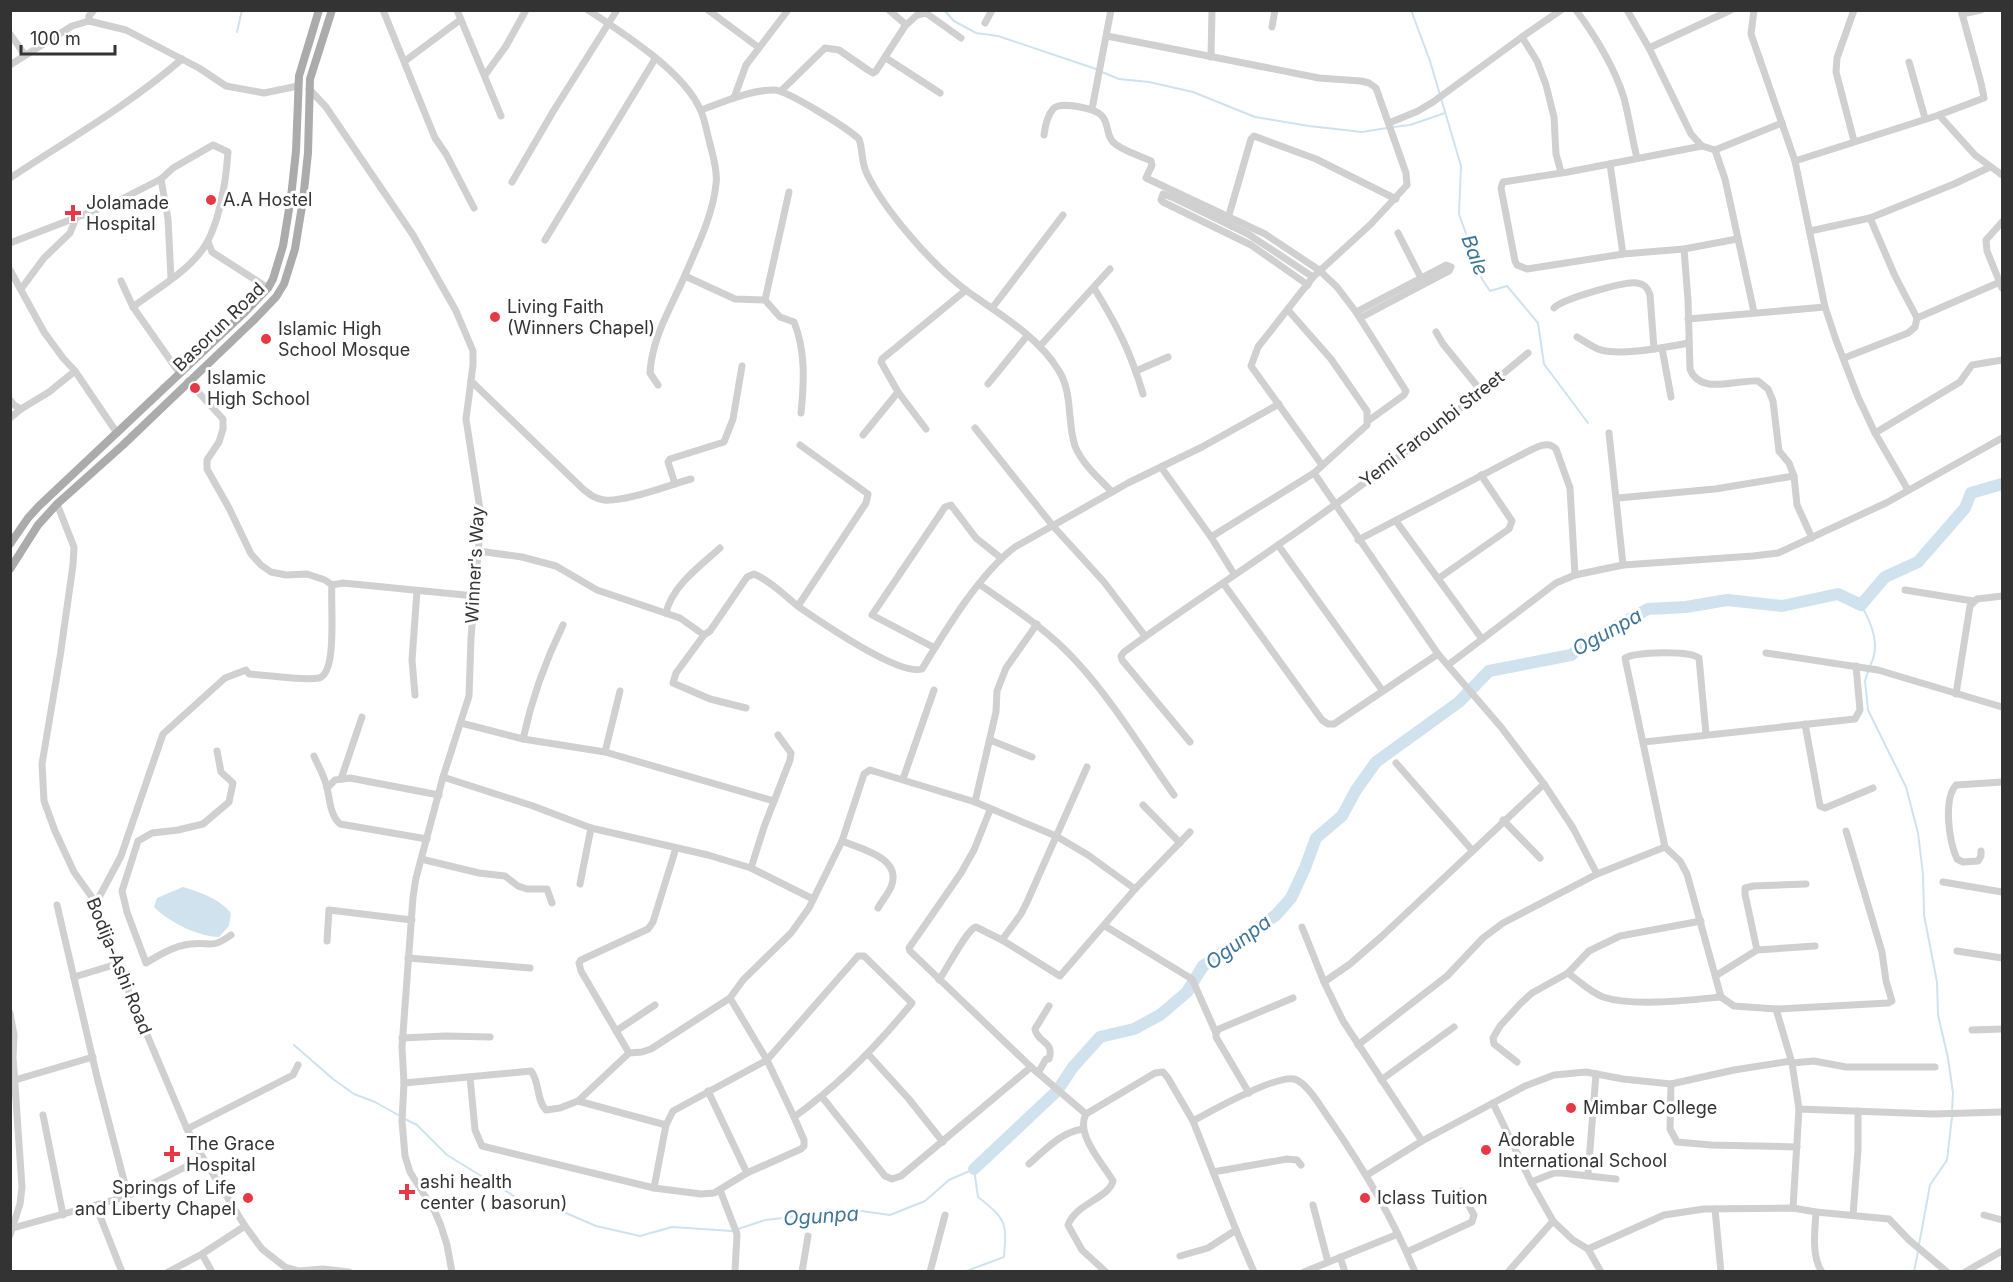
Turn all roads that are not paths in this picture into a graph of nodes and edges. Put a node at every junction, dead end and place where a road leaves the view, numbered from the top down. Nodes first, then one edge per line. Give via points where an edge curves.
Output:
1 (94, 10) edge
2 (319, 10) edge
3 (332, 10) edge
4 (383, 10) edge
5 (457, 10) edge
6 (526, 10) edge
7 (588, 10) edge
8 (617, 10) edge
9 (708, 10) edge
10 (788, 10) edge
11 (889, 10) edge
12 (992, 10) edge
13 (1111, 10) edge
14 (1212, 10) edge
15 (1275, 10) edge
16 (1561, 10) edge
17 (1576, 10) edge
18 (1627, 10) edge
19 (1731, 10) edge
20 (1754, 10) edge
21 (1854, 10) edge
22 (1981, 10) edge
23 (1961, 12) edge
24 (460, 20) junction
25 (89, 21) junction
26 (985, 23) dead end
27 (608, 24) junction
28 (905, 26) junction
29 (1272, 27) dead end
30 (10, 34) edge
31 (1107, 36) junction
32 (1522, 37) junction
33 (961, 38) dead end
34 (758, 47) junction
35 (1649, 48) junction
36 (25, 55) junction
37 (1211, 57) junction
38 (886, 58) junction
39 (182, 59) junction
40 (655, 59) junction
41 (405, 61) junction
42 (1909, 62) dead end
43 (10, 65) edge
44 (485, 75) junction
45 (298, 86) junction
46 (309, 89) junction
47 (781, 91) junction
48 (940, 93) dead end
49 (734, 98) junction
50 (1092, 109) junction
51 (701, 110) junction
52 (1940, 115) junction
53 (501, 116) dead end
54 (1925, 118) junction
55 (1782, 123) junction
56 (1390, 126) junction
57 (1044, 135) dead end
58 (1854, 141) junction
59 (1702, 146) junction
60 (1715, 150) junction
61 (1637, 158) junction
62 (1795, 161) junction
63 (1610, 164) junction
64 (1990, 167) junction
65 (1561, 172) junction
66 (2002, 175) edge
67 (10, 178) edge
68 (161, 179) junction
69 (512, 182) dead end
70 (789, 192) dead end
71 (1396, 199) junction
72 (474, 208) dead end
73 (1064, 215) dead end
74 (1229, 215) junction
75 (76, 218) junction
76 (1870, 218) junction
77 (2002, 222) edge
78 (1810, 231) junction
79 (1398, 233) dead end
80 (1737, 238) junction
81 (544, 240) dead end
82 (208, 242) junction
83 (10, 243) edge
84 (1684, 249) junction
85 (1623, 254) junction
86 (1110, 269) dead end
87 (10, 270) edge
88 (1319, 270) junction
89 (685, 276) junction
90 (1313, 277) junction
91 (171, 278) junction
92 (121, 281) dead end
93 (1308, 285) junction
94 (2001, 285) edge
95 (268, 288) junction
96 (1094, 288) junction
97 (21, 290) junction
98 (966, 290) junction
99 (765, 300) junction
100 (134, 307) junction
101 (993, 307) junction
102 (1825, 307) junction
103 (1554, 308) dead end
104 (1288, 310) junction
105 (245, 312) junction
106 (1754, 312) junction
107 (1358, 315) junction
108 (1917, 318) junction
109 (1688, 319) junction
110 (254, 320) junction
111 (1436, 332) dead end
112 (1027, 336) junction
113 (1577, 337) dead end
114 (1689, 343) junction
115 (1040, 345) junction
116 (1658, 349) junction
117 (1528, 352) dead end
118 (1168, 357) dead end
119 (1844, 358) junction
120 (2002, 360) edge
121 (742, 366) dead end
122 (75, 371) junction
123 (1136, 371) junction
124 (180, 374) junction
125 (188, 381) junction
126 (471, 381) junction
127 (988, 384) dead end
128 (658, 385) dead end
129 (898, 392) junction
130 (1482, 392) junction
131 (1143, 394) dead end
132 (1671, 397) dead end
133 (10, 400) edge
134 (1279, 404) junction
135 (21, 409) junction
136 (801, 413) dead end
137 (10, 418) edge
138 (1368, 421) junction
139 (975, 428) dead end
140 (926, 429) dead end
141 (117, 433) junction
142 (1609, 433) dead end
143 (1875, 433) junction
144 (863, 435) dead end
145 (2002, 438) edge
146 (800, 446) dead end
147 (1322, 465) junction
148 (1161, 467) junction
149 (1314, 473) junction
150 (1481, 475) junction
151 (1794, 476) junction
152 (691, 479) dead end
153 (675, 484) junction
154 (1908, 490) junction
155 (1112, 492) junction
156 (1618, 498) junction
157 (57, 504) junction
158 (1335, 504) junction
159 (1396, 521) junction
160 (1053, 526) junction
161 (1211, 537) junction
162 (1812, 538) junction
163 (1358, 540) junction
164 (10, 544) edge
165 (1278, 545) junction
166 (720, 548) dead end
167 (478, 550) junction
168 (1001, 558) junction
169 (1623, 565) junction
170 (10, 569) edge
171 (1234, 574) junction
172 (1575, 575) junction
173 (1439, 578) junction
174 (1222, 583) junction
175 (980, 584) junction
176 (332, 585) junction
177 (1905, 590) dead end
178 (417, 591) junction
179 (475, 596) junction
180 (2002, 596) edge
181 (1973, 601) junction
182 (798, 606) junction
183 (666, 613) junction
184 (1037, 624) junction
185 (563, 625) dead end
186 (704, 635) junction
187 (1145, 636) junction
188 (1482, 639) junction
189 (935, 648) junction
190 (1766, 653) dead end
191 (1438, 654) junction
192 (1448, 665) junction
193 (1859, 666) junction
194 (934, 690) dead end
195 (1382, 690) junction
196 (620, 691) dead end
197 (1956, 694) junction
198 (415, 695) dead end
199 (2002, 707) edge
200 (746, 708) dead end
201 (362, 717) dead end
202 (461, 723) junction
203 (1805, 724) junction
204 (1707, 734) junction
205 (778, 735) dead end
206 (523, 739) junction
207 (990, 740) junction
208 (1190, 742) dead end
209 (1644, 742) junction
210 (217, 751) dead end
211 (605, 752) junction
212 (314, 756) dead end
213 (1032, 757) dead end
214 (1396, 764) dead end
215 (1087, 767) dead end
216 (443, 777) junction
217 (341, 778) junction
218 (903, 779) junction
219 (2002, 782) edge
220 (1544, 784) junction
221 (327, 788) junction
222 (1873, 789) dead end
223 (439, 795) junction
224 (1174, 795) dead end
225 (774, 801) junction
226 (975, 802) junction
227 (1143, 805) dead end
228 (990, 810) junction
229 (1503, 820) junction
230 (591, 828) junction
231 (1846, 831) dead end
232 (1190, 832) dead end
233 (1056, 837) junction
234 (427, 839) junction
235 (842, 842) junction
236 (1180, 843) junction
237 (1665, 847) junction
238 (676, 848) junction
239 (1472, 850) junction
240 (1981, 851) dead end
241 (1540, 858) dead end
242 (421, 859) junction
243 (751, 868) junction
244 (1597, 874) junction
245 (1943, 882) dead end
246 (580, 884) dead end
247 (1806, 884) dead end
248 (1135, 889) junction
249 (2002, 892) edge
250 (813, 899) junction
251 (96, 903) junction
252 (552, 903) dead end
253 (57, 905) dead end
254 (878, 908) dead end
255 (411, 920) junction
256 (1701, 921) junction
257 (1105, 926) junction
258 (1302, 927) dead end
259 (231, 935) dead end
260 (1002, 940) junction
261 (327, 941) dead end
262 (1815, 946) dead end
263 (1757, 950) junction
264 (1957, 951) dead end
265 (408, 958) junction
266 (2002, 958) edge
267 (117, 964) junction
268 (530, 968) dead end
269 (1568, 973) junction
270 (1717, 975) junction
271 (74, 977) junction
272 (939, 980) junction
273 (1324, 982) junction
274 (1721, 997) junction
275 (730, 998) junction
276 (1293, 998) dead end
277 (656, 1005) dead end
278 (1049, 1005) dead end
279 (1776, 1009) junction
280 (10, 1013) edge
281 (1454, 1027) dead end
282 (2002, 1029) edge
283 (1972, 1030) dead end
284 (616, 1031) junction
285 (1216, 1033) junction
286 (490, 1037) dead end
287 (402, 1038) junction
288 (1358, 1045) junction
289 (629, 1053) junction
290 (868, 1054) junction
291 (93, 1057) junction
292 (767, 1060) junction
293 (1517, 1062) dead end
294 (1792, 1062) junction
295 (298, 1065) dead end
296 (1031, 1067) junction
297 (1935, 1067) dead end
298 (1038, 1073) junction
299 (1596, 1074) junction
300 (470, 1077) junction
301 (15, 1080) junction
302 (1381, 1080) junction
303 (404, 1083) junction
304 (1671, 1084) junction
305 (708, 1091) junction
306 (1249, 1093) junction
307 (822, 1097) junction
308 (578, 1101) junction
309 (1492, 1103) junction
310 (1799, 1109) junction
311 (1858, 1111) junction
312 (2002, 1112) edge
313 (43, 1114) dead end
314 (1086, 1114) junction
315 (794, 1117) junction
316 (1193, 1121) junction
317 (666, 1125) junction
318 (187, 1129) junction
319 (1083, 1129) junction
320 (1422, 1141) junction
321 (943, 1142) junction
322 (1797, 1147) junction
323 (202, 1158) junction
324 (1029, 1164) dead end
325 (1301, 1165) dead end
326 (1214, 1172) junction
327 (747, 1173) junction
328 (1588, 1174) junction
329 (1368, 1175) junction
330 (1616, 1179) dead end
331 (1531, 1182) junction
332 (654, 1188) junction
333 (720, 1190) junction
334 (1461, 1191) dead end
335 (128, 1196) junction
336 (1313, 1205) dead end
337 (96, 1206) junction
338 (1793, 1208) junction
339 (1715, 1209) junction
340 (1816, 1212) junction
341 (63, 1215) junction
342 (945, 1215) dead end
343 (1853, 1215) junction
344 (1984, 1215) dead end
345 (2002, 1220) edge
346 (1553, 1221) junction
347 (245, 1226) junction
348 (1236, 1230) junction
349 (12, 1231) edge
350 (1398, 1234) junction
351 (808, 1236) dead end
352 (1588, 1249) junction
353 (2002, 1251) edge
354 (1407, 1252) junction
355 (202, 1254) junction
356 (1180, 1256) dead end
357 (1340, 1257) junction
358 (1328, 1262) junction
359 (1822, 1271) edge
360 (122, 1272) edge
361 (168, 1272) edge
362 (212, 1272) edge
363 (349, 1272) edge
364 (452, 1272) edge
365 (735, 1272) edge
366 (802, 1272) edge
367 (930, 1272) edge
368 (1106, 1272) edge
369 (1254, 1272) edge
370 (1304, 1272) edge
371 (1345, 1272) edge
372 (1415, 1272) edge
373 (1508, 1272) edge
374 (1601, 1272) edge
375 (1720, 1272) edge
376 (1947, 1272) edge
377 (1965, 1272) edge

1 - 25 street
2 - 45 main road, Basorun Road
3 - 46 main road, Basorun Road
4 - 41 street
5 - 24 street
6 - 44 street
7 - 27 street
8 - 27 street
9 - 34 street
10 - 34 street
11 - 28 street
12 - 26 street
13 - 31 street
14 - 37 street
15 - 29 street
16 - 32 street
17 - 61 street via 1616,78
18 - 35 street
19 - 35 street
20 - 55 street via 1751,34
21 - 58 street via 1836,72
22 - 23 street
23 - 52 street via 1984,98
24 - 41 street
24 - 44 street
25 - 36 street via 72,26
25 - 39 street via 126,30
27 - 40 street
27 - 69 street
28 - 33 street via 917,15 926,13
28 - 38 street
30 - 36 street
31 - 37 street
31 - 50 street
32 - 56 street via 1433,102
32 - 65 street via 1546,85
34 - 49 street via 746,65
35 - 59 street via 1681,117
36 - 43 street
37 - 56 street via 1318,78 1369,83 1376,88
38 - 47 street via 873,73 839,50 825,48
38 - 48 street
39 - 45 street via 237,89 264,93
39 - 67 street via 121,107
40 - 51 street via 679,79
40 - 81 street
41 - 72 street via 435,138
42 - 54 street
44 - 53 street
45 - 95 main road, Basorun Road via 291,197 281,254
46 - 110 main road, Basorun Road via 308,153 295,249 284,284
46 - 126 street, Winner's Way via 378,182 435,272 468,336 473,358
47 - 49 street
47 - 98 street via 859,139 866,173 888,210
49 - 51 street
50 - 57 street via 1059,105 1053,108
50 - 74 street via 1102,116 1112,141 1151,160 1146,178
51 - 89 street via 717,181
52 - 54 street
52 - 64 street
54 - 58 street
55 - 60 street
55 - 62 street
56 - 71 street via 1407,173 1407,185
58 - 62 street
59 - 60 street
59 - 61 street
60 - 80 street
61 - 63 street
62 - 78 street
63 - 65 street
63 - 85 street
64 - 66 street
64 - 76 street
65 - 85 street via 1501,185 1517,265 1527,268
68 - 75 street
68 - 82 street via 213,145 228,152
68 - 91 street
70 - 99 street
71 - 74 street via 1316,159 1254,136
71 - 88 street
73 - 101 street
74 - 88 street
75 - 83 street
75 - 97 street via 70,233
76 - 78 street
76 - 108 street
77 - 94 street via 1986,240
78 - 102 street
79 - 107 street via 1423,281
80 - 84 street
80 - 106 street
82 - 91 street via 191,263
82 - 95 street via 212,252
84 - 85 street
84 - 109 street
86 - 96 street
87 - 97 street
88 - 90 street
88 - 107 street
89 - 99 street via 735,299
89 - 128 street via 652,351 650,373
90 - 93 street
90 - 93 street via 1248,234 1162,195 1163,202 1251,245
91 - 100 street
92 - 100 street
93 - 104 street
94 - 108 street
95 - 105 main road, Basorun Road
96 - 115 street
96 - 123 street via 1114,320
97 - 122 street via 44,332
98 - 101 street
98 - 129 street via 882,359
99 - 136 street via 780,317 795,322 799,334 805,380
100 - 124 street
101 - 112 street
102 - 106 street
102 - 119 street
103 - 116 street via 1565,300 1587,294 1631,283 1644,285 1649,290
104 - 134 street via 1258,347 1251,366
104 - 138 street via 1331,359 1367,411
105 - 110 main road
105 - 124 main road, Basorun Road
106 - 109 street
107 - 138 street via 1406,391
108 - 119 street via 1908,333
109 - 114 street
110 - 125 main road, Basorun Road
111 - 130 street
112 - 115 street
112 - 127 street
113 - 116 street via 1597,349 1612,352
114 - 116 street
114 - 151 street via 1690,369 1701,381 1717,384 1754,380 1768,389 1779,451
115 - 155 street via 1062,377 1076,447
116 - 132 street
117 - 130 street, Yemi Farounbi Street
118 - 123 street
119 - 143 street
120 - 143 street via 1972,366 1960,382
121 - 153 street via 733,419 724,442 670,459
122 - 135 street
122 - 141 street
123 - 131 street
124 - 141 main road, Basorun Road
125 - 157 main road, Basorun Road
125 - 176 street via 223,419 219,442 207,460 207,469 251,554 271,572 308,574
126 - 153 street via 596,498 619,498
126 - 167 street, Winner's Way via 466,419 481,516
129 - 140 street
129 - 144 street
130 - 158 street, Yemi Farounbi Street
133 - 135 street
134 - 147 street
134 - 148 street
135 - 137 street
138 - 147 street
139 - 160 street
141 - 164 main road, Basorun Road via 39,506
142 - 156 street
143 - 154 street
145 - 154 street
146 - 182 street via 868,494 866,503
147 - 149 street
148 - 155 street
148 - 161 street
149 - 158 street
149 - 161 street
150 - 159 street
150 - 172 street via 1552,444 1570,488
150 - 173 street via 1512,524
151 - 156 street via 1715,489
151 - 162 street via 1797,505
152 - 153 street
154 - 162 street
155 - 160 street
156 - 169 street
157 - 170 main road, Basorun Road via 38,525
157 - 251 street, Bodija-Ashi Road via 74,554 42,784 44,801 59,840 74,872
158 - 163 street
158 - 165 street, Yemi Farounbi Street
159 - 163 street
159 - 173 street
160 - 168 street
160 - 187 street via 1104,582
161 - 171 street
162 - 169 street via 1769,554
163 - 191 street
165 - 171 street, Yemi Farounbi Street
165 - 195 street
166 - 183 street via 694,570
167 - 179 street, Winner's Way
167 - 183 street via 556,566 597,590
168 - 175 street
168 - 189 street via 976,538 951,505 945,507 872,615
169 - 172 street
171 - 174 street, Yemi Farounbi Street
172 - 188 street via 1556,583
173 - 188 street
174 - 187 street, Yemi Farounbi Street
174 - 195 street via 1328,724 1334,724
175 - 184 street
175 - 189 street
176 - 178 street
176 - 251 street via 331,659 324,675 286,677 249,674 246,670 225,678 163,734 121,856
177 - 181 street
178 - 179 street
178 - 198 street via 412,647
179 - 202 street, Winner's Way via 471,686
180 - 181 street
181 - 197 street via 1965,625
182 - 186 street via 760,576 751,574
182 - 189 street via 864,648 910,670 922,669
183 - 186 street via 688,622
184 - 207 street via 1006,668 996,690
184 - 224 street via 1090,677
185 - 206 street via 532,698
186 - 200 street via 673,683 710,699
187 - 208 street, Yemi Farounbi Street via 1124,652 1122,660
188 - 192 street
190 - 193 street
191 - 192 street
191 - 195 street
192 - 220 street
193 - 197 street
193 - 203 street via 1858,716
194 - 218 street
196 - 211 street
197 - 199 street
201 - 217 street
202 - 206 street
202 - 216 street, Winner's Way
203 - 204 street
203 - 222 street via 1820,806 1826,808
204 - 209 street
204 - 209 street via 1699,658 1689,654 1630,655 1624,660
205 - 225 street via 791,753
206 - 211 street
207 - 213 street
207 - 226 street
209 - 237 street
210 - 259 street via 221,772 233,783 230,802 203,824 152,833 138,841 122,891 146,963 167,950 190,944 217,945
211 - 225 street
212 - 221 street
214 - 239 street
215 - 233 street
216 - 223 street, Winner's Way
216 - 230 street
217 - 221 street
217 - 223 street
218 - 226 street
218 - 235 street via 875,770 864,774
219 - 240 street via 1956,785 1949,798 1957,859 1978,861
220 - 229 street
220 - 244 street
221 - 234 street via 332,811 340,824
223 - 234 street, Winner's Way
225 - 243 street
226 - 228 street
227 - 236 street
228 - 233 street
228 - 272 street via 961,873 909,948
229 - 239 street
229 - 241 street
230 - 238 street
230 - 246 street
231 - 279 street via 1882,952 1892,1001
232 - 236 street
233 - 248 street
233 - 260 street via 1021,914
234 - 242 street, Winner's Way
235 - 250 street
235 - 254 street via 890,864 891,887
236 - 248 street
237 - 244 street
237 - 256 street via 1687,874
238 - 243 street
238 - 284 street via 648,929 579,963
239 - 273 street via 1374,944
242 - 252 street via 505,876 527,889 547,889
242 - 255 street, Winner's Way
243 - 250 street
244 - 288 street via 1491,931 1447,976
245 - 249 street
247 - 263 street via 1745,888
248 - 257 street
250 - 275 street via 791,933
251 - 267 street, Bodija-Ashi Road
253 - 271 street
255 - 261 street via 330,910
255 - 265 street, Winner's Way
256 - 269 street via 1611,939 1589,951
256 - 270 street
257 - 260 street via 1060,976
257 - 285 street via 1193,982
258 - 273 street
260 - 272 street via 972,928
262 - 263 street
263 - 270 street
264 - 266 street
265 - 268 street
265 - 287 street, Winner's Way
267 - 271 street
267 - 318 street, Bodija-Ashi Road
269 - 274 street via 1604,997 1683,1001
269 - 293 street via 1532,993 1494,1035 1494,1044
270 - 274 street
271 - 291 street
272 - 296 street
273 - 288 street
274 - 279 street via 1734,1005
275 - 289 street via 651,1049
275 - 292 street
276 - 285 street
277 - 284 street
278 - 298 street via 1035,1029 1051,1051
279 - 294 street
280 - 301 street
281 - 302 street
282 - 283 street
284 - 289 street
285 - 306 street
286 - 287 street
287 - 303 street, Winner's Way
288 - 302 street
289 - 308 street
290 - 292 street via 912,1003 860,955
290 - 307 street
290 - 321 street
291 - 301 street
291 - 335 street
292 - 305 street
292 - 315 street
294 - 297 street via 1814,1061 1846,1067
294 - 304 street
294 - 310 street
295 - 318 street via 293,1076
296 - 298 street
296 - 321 street
298 - 314 street
299 - 304 street
299 - 309 street via 1554,1075
299 - 328 street
300 - 303 street
300 - 308 street via 531,1071 546,1110
300 - 332 street via 475,1130 482,1146
301 - 349 street via 22,1187
302 - 320 street
303 - 364 street, Winner's Way via 405,1156 441,1226
304 - 322 street via 1670,1129 1677,1142
305 - 317 street via 673,1111
305 - 327 street
306 - 316 street
306 - 329 street via 1283,1080 1299,1081
307 - 315 street
307 - 321 street via 888,1178 901,1176
308 - 317 street
309 - 320 street
309 - 331 street
310 - 311 street
310 - 322 street
311 - 312 street
311 - 343 street
313 - 341 street
314 - 316 street via 1162,1072
314 - 319 street
315 - 327 street via 804,1146
316 - 326 street
317 - 332 street
318 - 323 street, Bodija-Ashi Road
319 - 324 street via 1061,1138
319 - 368 street via 1113,1181 1073,1215 1068,1226 1082,1250
320 - 329 street
322 - 338 street
323 - 335 street
323 - 347 street, Bodija-Ashi Road
325 - 326 street via 1297,1160 1287,1159
326 - 348 street
327 - 333 street
328 - 330 street
328 - 331 street via 1554,1173
329 - 350 street
331 - 346 street
332 - 333 street via 701,1194
333 - 365 street via 736,1230
334 - 354 street via 1474,1215 1472,1222
335 - 337 street
336 - 358 street
337 - 341 street
337 - 360 street
338 - 339 street
338 - 340 street
339 - 352 street via 1664,1215
339 - 375 street
340 - 343 street
340 - 359 street via 1816,1248
341 - 349 street
342 - 367 street
343 - 376 street via 1889,1219
344 - 345 street
346 - 352 street
346 - 373 street
347 - 355 street
347 - 363 street, Bodija-Ashi Road via 262,1249 285,1267
348 - 356 street via 1208,1248
348 - 369 street
350 - 354 street
350 - 357 street
351 - 366 street
352 - 374 street
353 - 377 street
354 - 372 street
355 - 361 street
355 - 362 street
357 - 358 street
357 - 371 street
358 - 370 street

